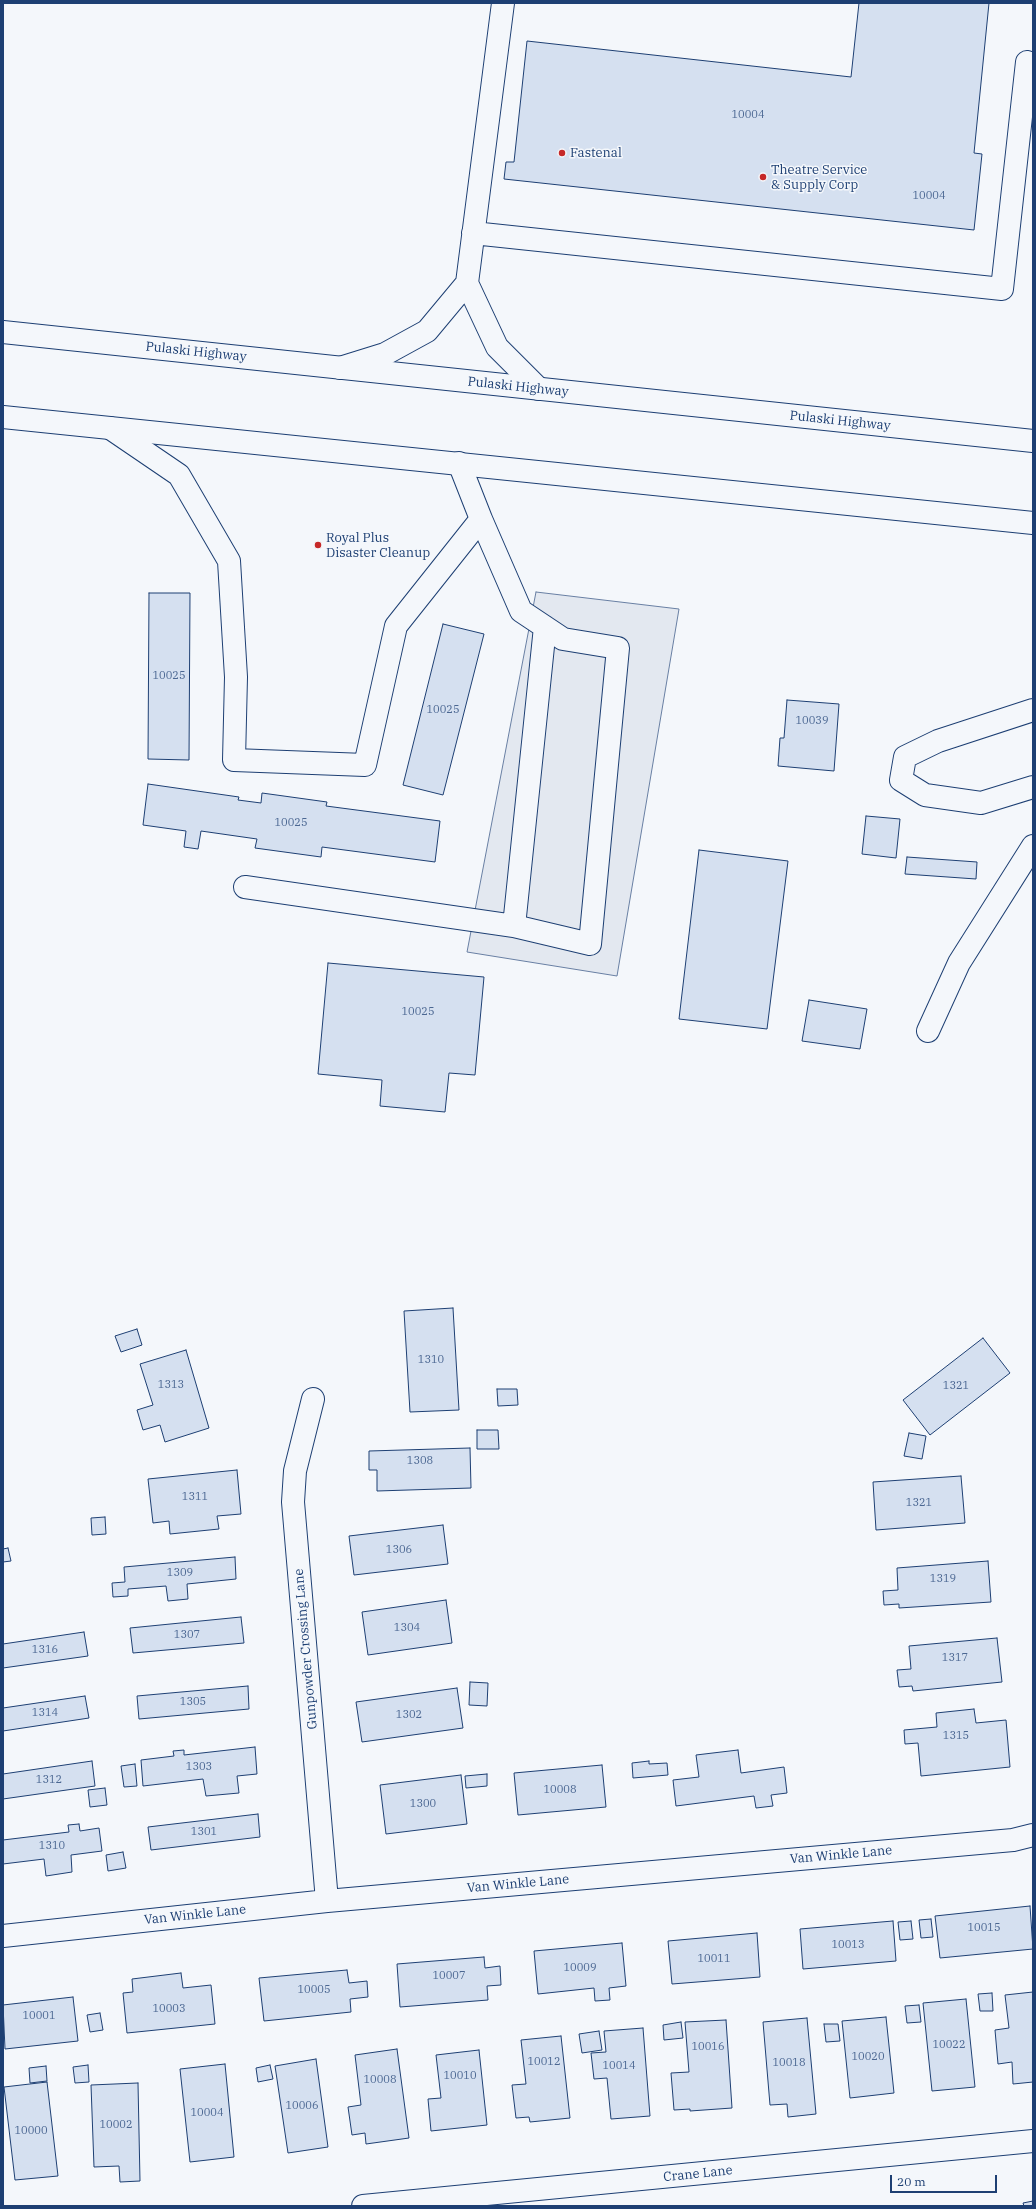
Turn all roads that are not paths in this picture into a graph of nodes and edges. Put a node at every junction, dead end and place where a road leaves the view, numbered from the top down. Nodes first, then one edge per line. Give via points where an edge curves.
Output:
1 (503, 3) edge
2 (1027, 62) dead end
3 (473, 233) junction
4 (467, 283) junction
5 (3, 332) edge
6 (340, 368) junction
7 (538, 389) junction
8 (3, 417) edge
9 (110, 428) junction
10 (1033, 441) edge
11 (459, 463) junction
12 (481, 519) junction
13 (1033, 523) edge
14 (545, 627) junction
15 (1033, 710) edge
16 (1033, 787) edge
17 (1033, 846) edge
18 (245, 887) dead end
19 (514, 926) junction
20 (928, 1031) dead end
21 (314, 1399) dead end
22 (1033, 1835) edge
23 (327, 1901) junction
24 (3, 1936) edge
25 (1033, 2141) edge
26 (363, 2206) edge

1 - 3 main road
2 - 3 main road via 1002,289
3 - 4 main road
4 - 6 main road via 427,332 384,354
4 - 7 main road via 497,347
5 - 6 main road, Pulaski Highway
6 - 7 main road, Pulaski Highway
7 - 10 main road, Pulaski Highway
8 - 9 main road
9 - 11 main road
9 - 12 main road via 179,475 229,561 236,677 234,760 365,765 396,626
11 - 12 main road
11 - 13 main road
12 - 14 main road via 521,611
14 - 19 main road
14 - 19 main road via 563,639 618,648 590,944
15 - 16 main road via 938,741 905,757 901,780 925,795 981,803
17 - 20 main road via 959,963
18 - 19 main road
21 - 23 main road, Gunpowder Crossing Lane via 295,1471 293,1502
22 - 23 main road, Van Winkle Lane via 1013,1840
23 - 24 main road, Van Winkle Lane
25 - 26 main road, Crane Lane

